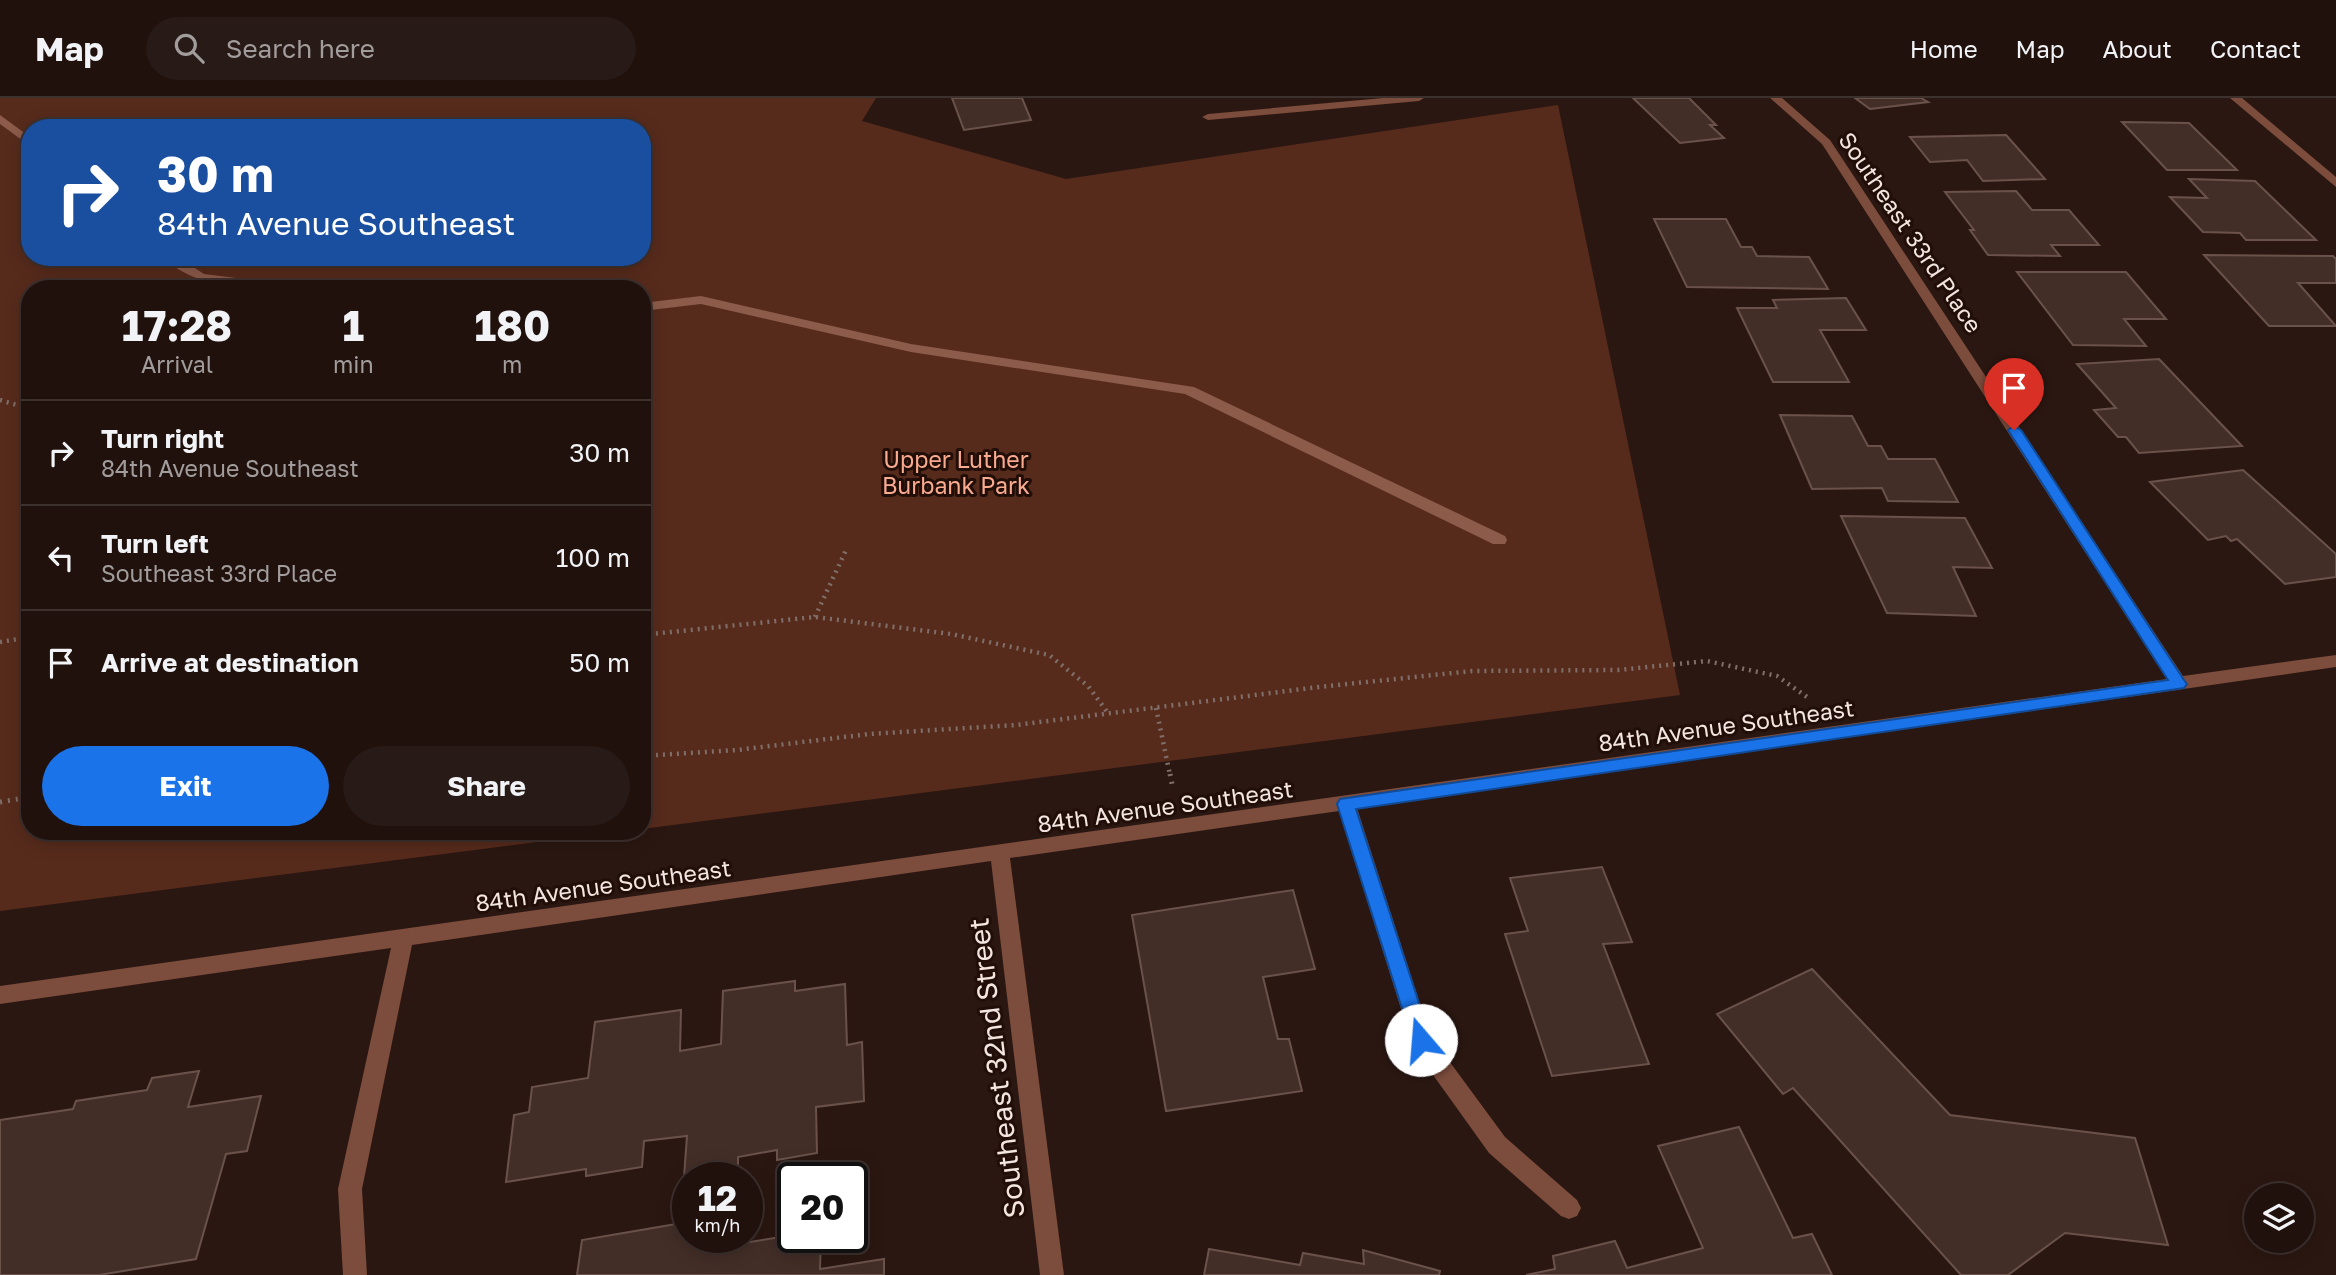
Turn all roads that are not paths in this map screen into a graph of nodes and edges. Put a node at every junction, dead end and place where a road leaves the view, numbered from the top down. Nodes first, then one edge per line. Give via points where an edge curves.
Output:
1 (1419, 98) edge
2 (1775, 98) edge
3 (2235, 98) edge
4 (1208, 117) dead end
5 (2336, 183) edge
6 (2336, 661) edge
7 (2179, 684) junction
8 (1346, 804) junction
9 (1000, 854) junction
10 (403, 938) junction
11 (0, 995) edge
12 (1569, 1208) dead end
13 (355, 1275) edge
14 (1052, 1275) edge

1 - 4 street
2 - 7 street, Southeast 33rd Place via 1826,142
3 - 5 street
6 - 7 street, 84th Avenue Southeast
7 - 8 street, 84th Avenue Southeast
8 - 9 street, 84th Avenue Southeast
8 - 12 street via 1421,1040 1497,1145
9 - 10 street, 84th Avenue Southeast
9 - 14 street, Southeast 32nd Street
10 - 11 street, 84th Avenue Southeast
10 - 13 street via 350,1189

